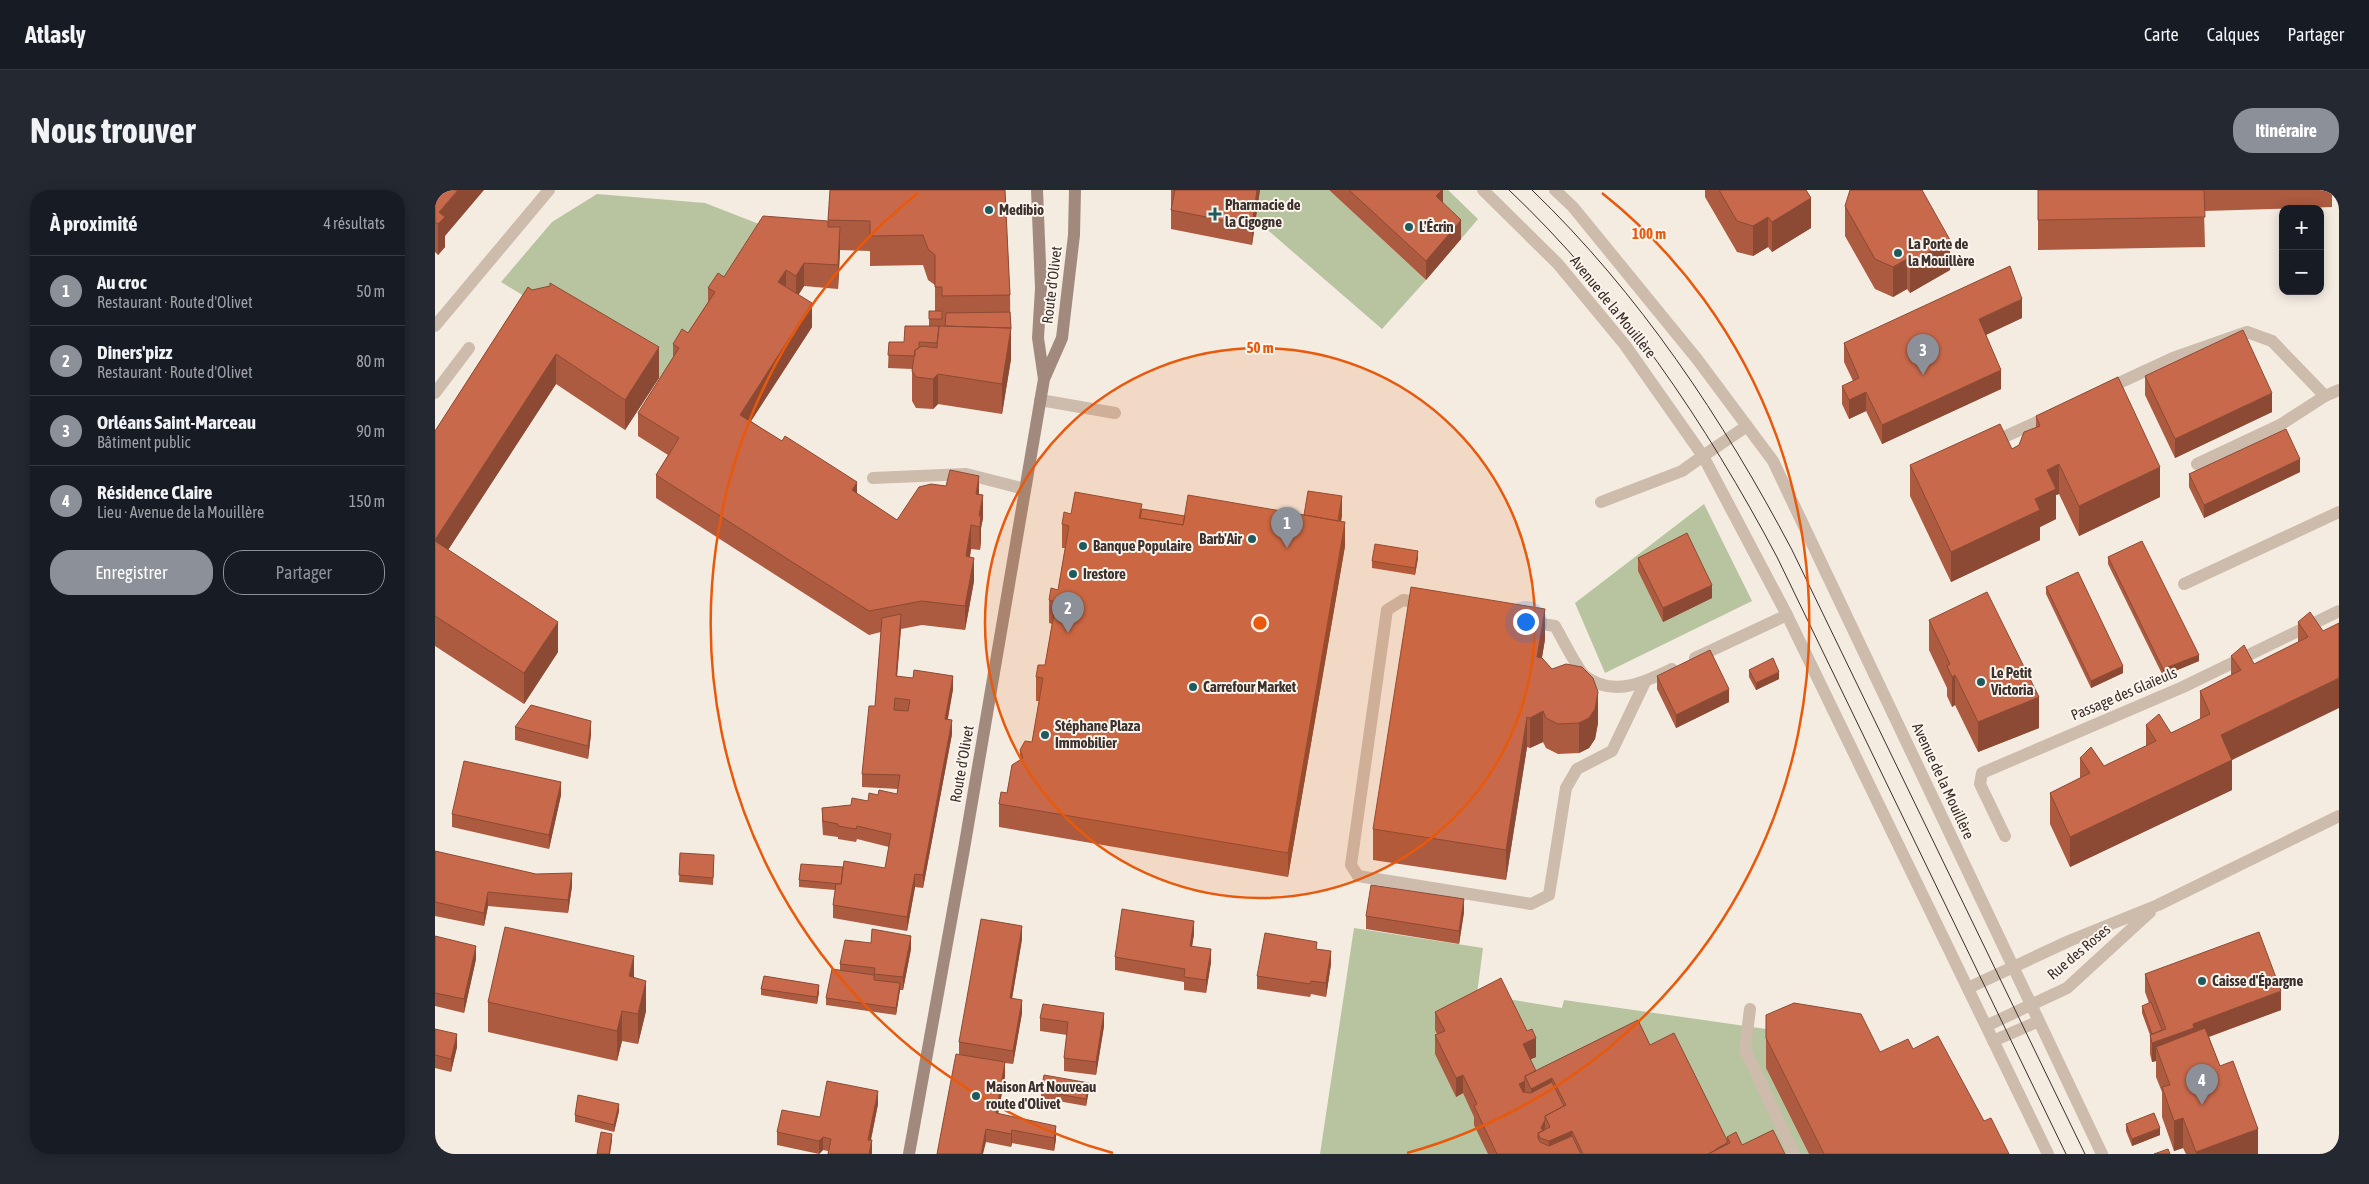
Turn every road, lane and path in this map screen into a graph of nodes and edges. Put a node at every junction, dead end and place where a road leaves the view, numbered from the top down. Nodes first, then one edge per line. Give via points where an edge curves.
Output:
1 (549, 190) edge
2 (1037, 190) edge
3 (1075, 190) edge
4 (1483, 190) edge
5 (1555, 190) edge
6 (435, 326) edge
7 (469, 348) dead end
8 (1044, 379) junction
9 (2339, 390) edge
10 (435, 392) edge
11 (2093, 395) edge
12 (2325, 396) junction
13 (1041, 400) junction
14 (2057, 412) edge
15 (1115, 413) dead end
16 (1747, 426) junction
17 (2004, 437) edge
18 (1703, 456) junction
19 (2197, 464) dead end
20 (873, 478) dead end
21 (1025, 489) junction
22 (1601, 502) dead end
23 (2339, 512) edge
24 (2184, 584) dead end
25 (1441, 607) edge
26 (2339, 611) edge
27 (1787, 615) junction
28 (1517, 620) edge
29 (1645, 682) junction
30 (2339, 816) edge
31 (2005, 836) dead end
32 (2158, 905) junction
33 (2013, 967) junction
34 (1968, 988) junction
35 (2031, 1005) junction
36 (1750, 1009) dead end
37 (2039, 1020) junction
38 (1986, 1026) junction
39 (1993, 1041) junction
40 (909, 1154) edge
41 (1794, 1154) edge
42 (2048, 1154) edge
43 (2102, 1154) edge

1 - 6 street
2 - 8 main road, Route d'Olivet via 1041,288 1038,338
3 - 8 main road, Route d'Olivet via 1074,235 1062,338
4 - 18 street, Avenue de la Mouillère via 1558,264 1648,377
5 - 16 street, Avenue de la Mouillère via 1573,207 1697,359
7 - 10 street
8 - 13 main road, Route d'Olivet
9 - 12 street
11 - 12 street via 2173,358 2247,332 2272,341
12 - 19 street via 2279,425
13 - 15 street
13 - 21 main road, Route d'Olivet
14 - 17 street
16 - 18 street
16 - 33 street, Avenue de la Mouillère via 1773,461 1791,497
18 - 22 street via 1682,471
18 - 27 street, Avenue de la Mouillère
20 - 21 street via 966,474
21 - 40 main road, Route d'Olivet
23 - 24 street
25 - 29 street via 1403,600 1387,610 1351,865 1358,876 1531,904 1549,894 1566,788 1577,769 1612,751
26 - 31 street, Passage des Glaïeuls via 2183,687 1982,773 1980,784
27 - 29 street
27 - 34 street, Avenue de la Mouillère
28 - 29 street via 1555,626 1585,676 1613,688
30 - 32 street, Rue des Roses
32 - 33 street, Rue des Roses
32 - 35 street, Rue des Roses via 2067,988
33 - 34 street, Rue des Roses
33 - 35 street, Avenue de la Mouillère
34 - 38 street, Avenue de la Mouillère
35 - 37 street, Avenue de la Mouillère
35 - 38 street, Rue des Roses
36 - 41 street via 1745,1049
37 - 39 street
37 - 43 street, Avenue de la Mouillère
38 - 39 street, Avenue de la Mouillère
39 - 42 street, Avenue de la Mouillère

